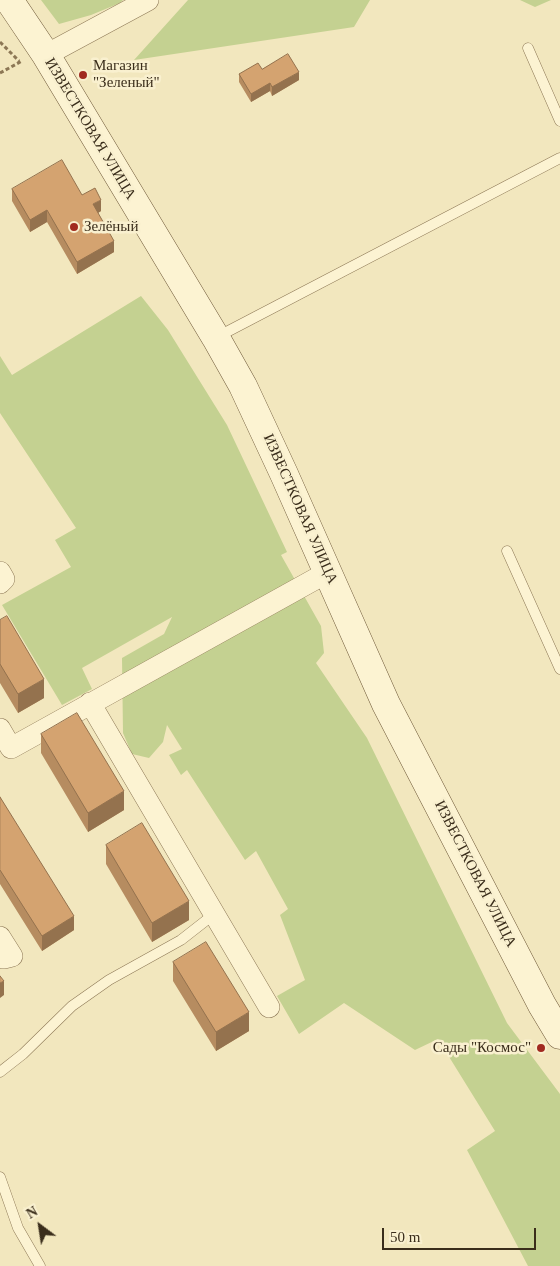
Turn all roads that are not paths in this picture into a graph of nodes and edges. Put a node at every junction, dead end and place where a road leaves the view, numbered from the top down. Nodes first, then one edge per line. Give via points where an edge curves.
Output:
1 (9, 0) edge
2 (148, 0) edge
3 (528, 48) dead end
4 (31, 59) junction
5 (560, 121) edge
6 (560, 158) edge
7 (216, 338) junction
8 (507, 551) dead end
9 (0, 572) edge
10 (328, 572) junction
11 (0, 583) edge
12 (560, 670) edge
13 (90, 703) junction
14 (0, 729) edge
15 (213, 915) junction
16 (0, 937) edge
17 (0, 952) edge
18 (551, 1005) edge
19 (269, 1006) dead end
20 (560, 1035) edge
21 (0, 1072) edge
22 (0, 1177) edge
23 (40, 1266) edge

1 - 4 main road, ИЗВЕСТКОВАЯ УЛИЦА
2 - 4 street
3 - 5 lane
4 - 7 main road, ИЗВЕСТКОВАЯ УЛИЦА
6 - 7 lane
7 - 10 main road, ИЗВЕСТКОВАЯ УЛИЦА via 243,386
8 - 12 lane
9 - 11 street via 4,579
10 - 13 street
10 - 18 main road, ИЗВЕСТКОВАЯ УЛИЦА via 386,704
13 - 14 street via 11,748
13 - 15 street
15 - 19 street
15 - 21 lane via 181,940 109,980 72,1006
16 - 17 street via 12,956 4,958
18 - 20 main road, ИЗВЕСТКОВАЯ УЛИЦА
22 - 23 lane via 18,1228

